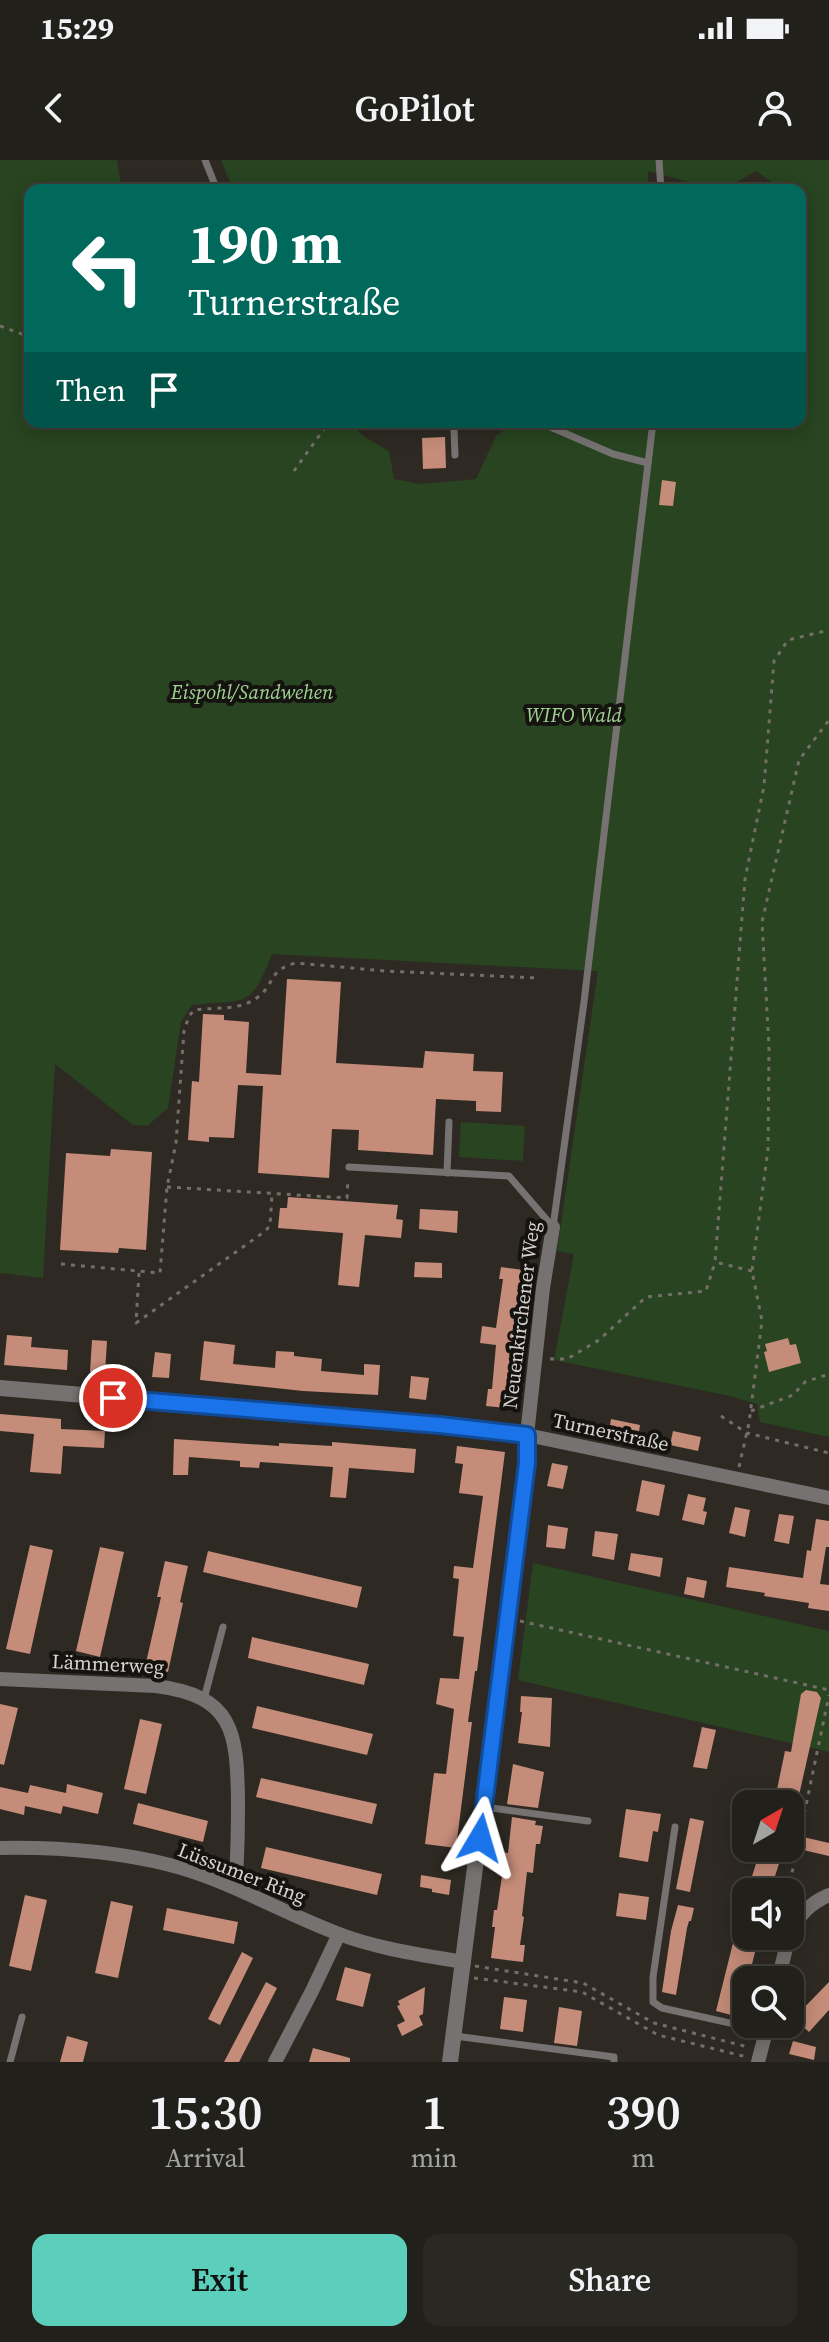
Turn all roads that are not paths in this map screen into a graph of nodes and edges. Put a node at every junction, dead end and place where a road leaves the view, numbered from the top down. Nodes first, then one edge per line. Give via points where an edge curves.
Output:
1 (205, 160) edge
2 (659, 160) edge
3 (215, 184) edge
4 (661, 184) edge
5 (455, 428) edge
6 (553, 428) edge
7 (652, 428) edge
8 (455, 455) dead end
9 (648, 463) junction
10 (449, 1122) dead end
11 (349, 1167) road end
12 (447, 1173) junction
13 (553, 1227) junction
14 (0, 1388) edge
15 (527, 1435) junction
16 (829, 1498) edge
17 (223, 1627) dead end
18 (0, 1679) edge
19 (204, 1700) junction
20 (484, 1807) junction
21 (588, 1821) dead end
22 (675, 1827) dead end
23 (0, 1848) edge
24 (235, 1887) junction
25 (829, 1895) edge
26 (804, 1912) edge
27 (339, 1934) junction
28 (463, 1969) junction
29 (22, 2017) dead end
30 (732, 2021) edge
31 (453, 2035) junction
32 (10, 2062) edge
33 (275, 2062) edge
34 (450, 2062) edge
35 (614, 2062) edge

1 - 3 lane
2 - 4 lane
5 - 8 lane
6 - 9 lane
7 - 9 lane, Neuenkirchener Weg
9 - 13 lane, Neuenkirchener Weg
10 - 12 lane
11 - 12 lane
12 - 13 lane via 509,1176
13 - 15 street, Neuenkirchener Weg
14 - 15 street, Turnerstraße
15 - 16 street, Turnerstraße
15 - 20 street, Neuenkirchener Weg
17 - 19 lane
18 - 19 street, Lämmerweg via 156,1686
19 - 24 street via 219,1712 233,1736
20 - 21 lane
20 - 28 street, Neuenkirchener Weg
22 - 30 lane via 653,2002
23 - 24 street, Lüssumer Ring via 57,1847 112,1854 170,1865
24 - 27 street, Lüssumer Ring
25 - 26 street
27 - 28 street, Lüssumer Ring
27 - 33 street
28 - 31 street, Neuenkirchener Weg
29 - 32 lane
31 - 34 street, Neuenkirchener Weg
31 - 35 lane via 614,2057

